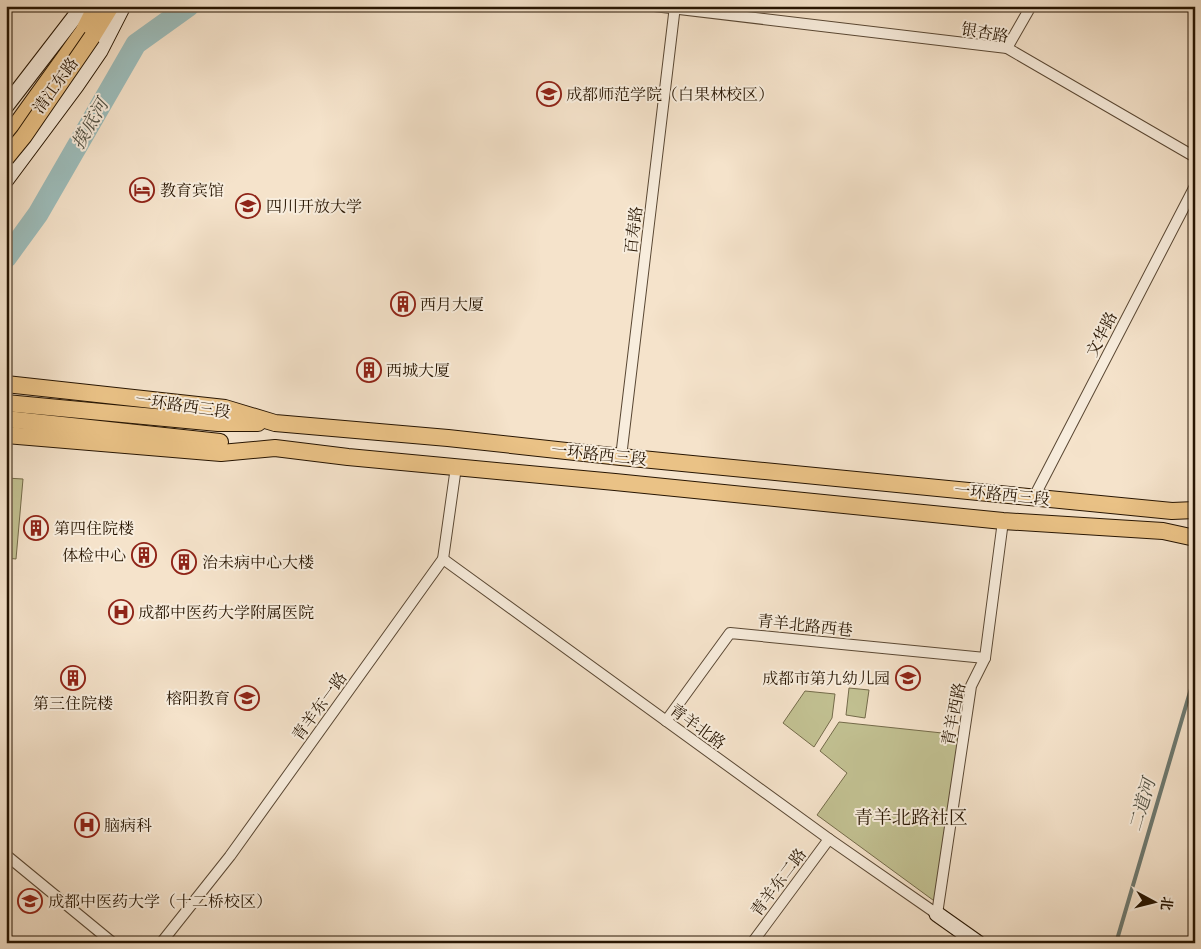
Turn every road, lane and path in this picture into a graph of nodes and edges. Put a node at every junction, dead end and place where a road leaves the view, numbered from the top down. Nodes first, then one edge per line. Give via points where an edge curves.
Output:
1 (83, 6) edge
2 (96, 6) edge
3 (111, 6) edge
4 (123, 6) edge
5 (654, 6) edge
6 (1031, 6) edge
7 (674, 7) edge
8 (88, 35) junction
9 (1007, 48) junction
10 (6, 106) edge
11 (6, 139) edge
12 (1195, 156) edge
13 (6, 158) edge
14 (6, 180) edge
15 (1195, 186) edge
16 (6, 384) edge
17 (6, 403) edge
18 (6, 419) edge
19 (275, 423) junction
20 (6, 435) edge
21 (275, 448) junction
22 (621, 457) junction
23 (456, 467) junction
24 (1034, 497) junction
25 (1195, 510) edge
26 (1172, 511) junction
27 (1195, 514) edge
28 (1003, 521) junction
29 (1195, 537) edge
30 (443, 559) junction
31 (985, 658) junction
32 (666, 721) junction
33 (829, 839) junction
34 (6, 855) edge
35 (937, 914) junction
36 (112, 943) edge
37 (161, 943) edge
38 (752, 943) edge
39 (978, 943) edge

1 - 10 main road, 清江东路
2 - 8 main road
3 - 8 main road
4 - 14 main road, 清江东路 via 100,51
5 - 7 street, 银杏路
6 - 9 street
7 - 9 street, 银杏路
7 - 22 street, 百寿路
8 - 11 main road
8 - 13 main road, bridge via 24,136
9 - 12 street, 银杏路
15 - 24 street, 文华路
16 - 19 main road, 一环路西三段 via 225,408
17 - 19 main road via 218,423
18 - 21 main road
19 - 22 main road, 一环路西三段
20 - 21 main road, 一环路西三段 via 221,453
21 - 23 main road, 一环路西三段
22 - 24 main road, 一环路西三段
23 - 28 main road, 一环路西三段
23 - 30 street, 青羊东一路
24 - 26 main road, 一环路西三段
25 - 26 main road, 一环路西三段
26 - 27 main road
28 - 29 main road, 一环路西三段 via 1162,531
28 - 31 street, 青羊西路
30 - 32 street, 青羊北路
30 - 37 street, 青羊东一路 via 230,856
31 - 32 street, 青羊北路西巷 via 730,633
31 - 35 street, 青羊西路 via 971,686
32 - 33 street, 青羊北路
33 - 35 street, 青羊北路
33 - 38 street, 青羊东二路
34 - 36 street
35 - 39 main road

